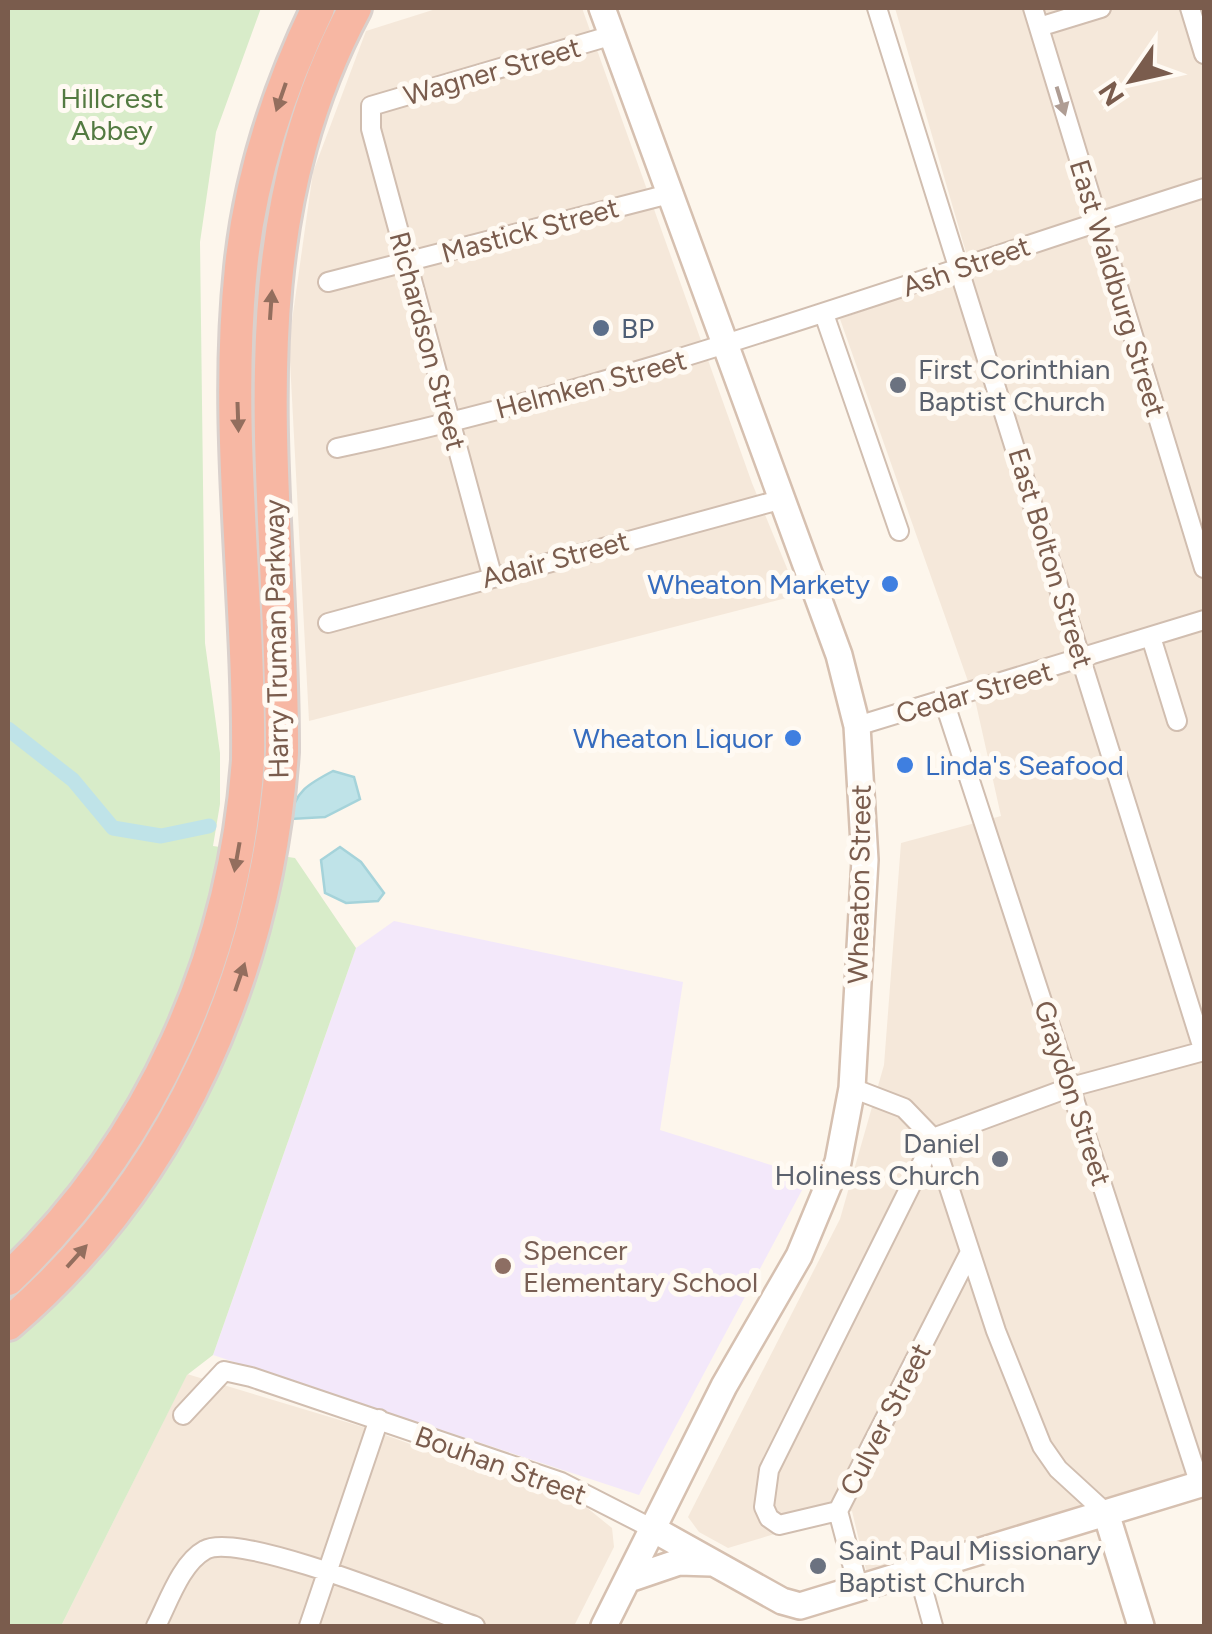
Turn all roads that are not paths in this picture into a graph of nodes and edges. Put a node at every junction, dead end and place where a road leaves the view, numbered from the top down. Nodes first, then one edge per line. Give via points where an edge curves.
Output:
1 (315, 8) edge
2 (356, 8) edge
3 (602, 8) edge
4 (877, 8) edge
5 (1033, 8) edge
6 (1101, 8) edge
7 (1190, 8) edge
8 (1039, 27) junction
9 (612, 34) junction
10 (1204, 54) edge
11 (371, 106) joint
12 (1204, 188) edge
13 (674, 193) junction
14 (1098, 222) junction
15 (407, 262) junction
16 (958, 270) junction
17 (328, 282) dead end
18 (824, 314) junction
19 (726, 344) junction
20 (450, 423) junction
21 (337, 448) dead end
22 (784, 499) junction
23 (898, 531) dead end
24 (1204, 568) edge
25 (492, 575) junction
26 (1204, 620) edge
27 (328, 622) dead end
28 (1151, 637) junction
29 (1082, 660) junction
30 (944, 701) junction
31 (1177, 721) dead end
32 (856, 726) junction
33 (1204, 1051) edge
34 (1072, 1087) junction
35 (852, 1088) junction
36 (934, 1142) junction
37 (970, 1254) junction
38 (8, 1279) edge
39 (8, 1324) edge
40 (184, 1415) dead end
41 (379, 1420) junction
42 (1202, 1484) edge
43 (838, 1512) junction
44 (1106, 1513) junction
45 (653, 1528) junction
46 (714, 1563) junction
47 (918, 1572) junction
48 (327, 1574) junction
49 (629, 1579) junction
50 (859, 1590) junction
51 (156, 1626) edge
52 (309, 1626) edge
53 (475, 1626) edge
54 (604, 1626) edge
55 (933, 1626) edge
56 (1141, 1626) edge

1 -> 38 highway, Harry Truman Parkway via 250,211 237,319 248,760 228,901 186,1024 146,1104 73,1212
39 -> 2 highway, Harry Truman Parkway via 134,1187 193,1088 256,927 282,752 269,373 274,270 304,133
3 - 9 main road, Wheaton Street
4 - 16 street, East Bolton Street
5 - 8 street, East Waldburg Street
6 - 8 street
7 - 10 street
8 -> 14 street, East Waldburg Street
9 - 11 street, Wagner Street
9 - 13 main road, Wheaton Street
11 - 15 street, Richardson Street via 371,129
12 - 14 street, Ash Street
13 - 15 street, Mastick Street
13 - 19 main road, Wheaton Street
14 - 16 street, Ash Street
14 - 24 street, East Waldburg Street
15 - 17 street, Mastick Street
15 - 20 street, Richardson Street
16 - 18 street, Ash Street
16 - 29 street, East Bolton Street
18 - 19 street, Ash Street
18 - 23 street
19 - 20 street, Helmken Street
19 - 22 main road, Wheaton Street
20 - 21 street, Helmken Street
20 - 25 street, Richardson Street
22 - 25 street, Adair Street
22 - 32 main road, Wheaton Street via 839,655
25 - 27 street, Adair Street
26 - 28 street, Cedar Street
28 - 29 street, Cedar Street
28 - 31 street
29 - 30 street, Cedar Street
29 - 33 street, East Bolton Street
30 - 32 street, Cedar Street
30 - 34 street, Graydon Street
32 - 35 main road, Wheaton Street via 865,860
33 - 34 street
34 - 36 street
34 - 42 street, Graydon Street
35 - 36 street via 904,1108
35 - 45 main road, Wheaton Street via 822,1207
36 - 37 street
36 - 43 street via 769,1470 768,1518 780,1525
37 - 43 street, Culver Street
37 - 44 street via 1042,1446
40 - 41 street, Bouhan Street via 224,1370
41 - 45 street, Bouhan Street via 561,1482
41 - 48 street
42 - 44 main road
43 - 50 street, Culver Street
44 - 47 main road
44 - 56 main road
45 - 46 main road, Bouhan Street
45 - 49 main road, Wheaton Street
46 - 49 main road via 679,1562
46 - 50 main road, Bouhan Street via 800,1606
47 - 50 main road
47 - 55 street
48 - 51 street via 268,1553 216,1545 186,1568
48 - 52 street
48 - 53 street
49 - 54 main road, Wheaton Street

